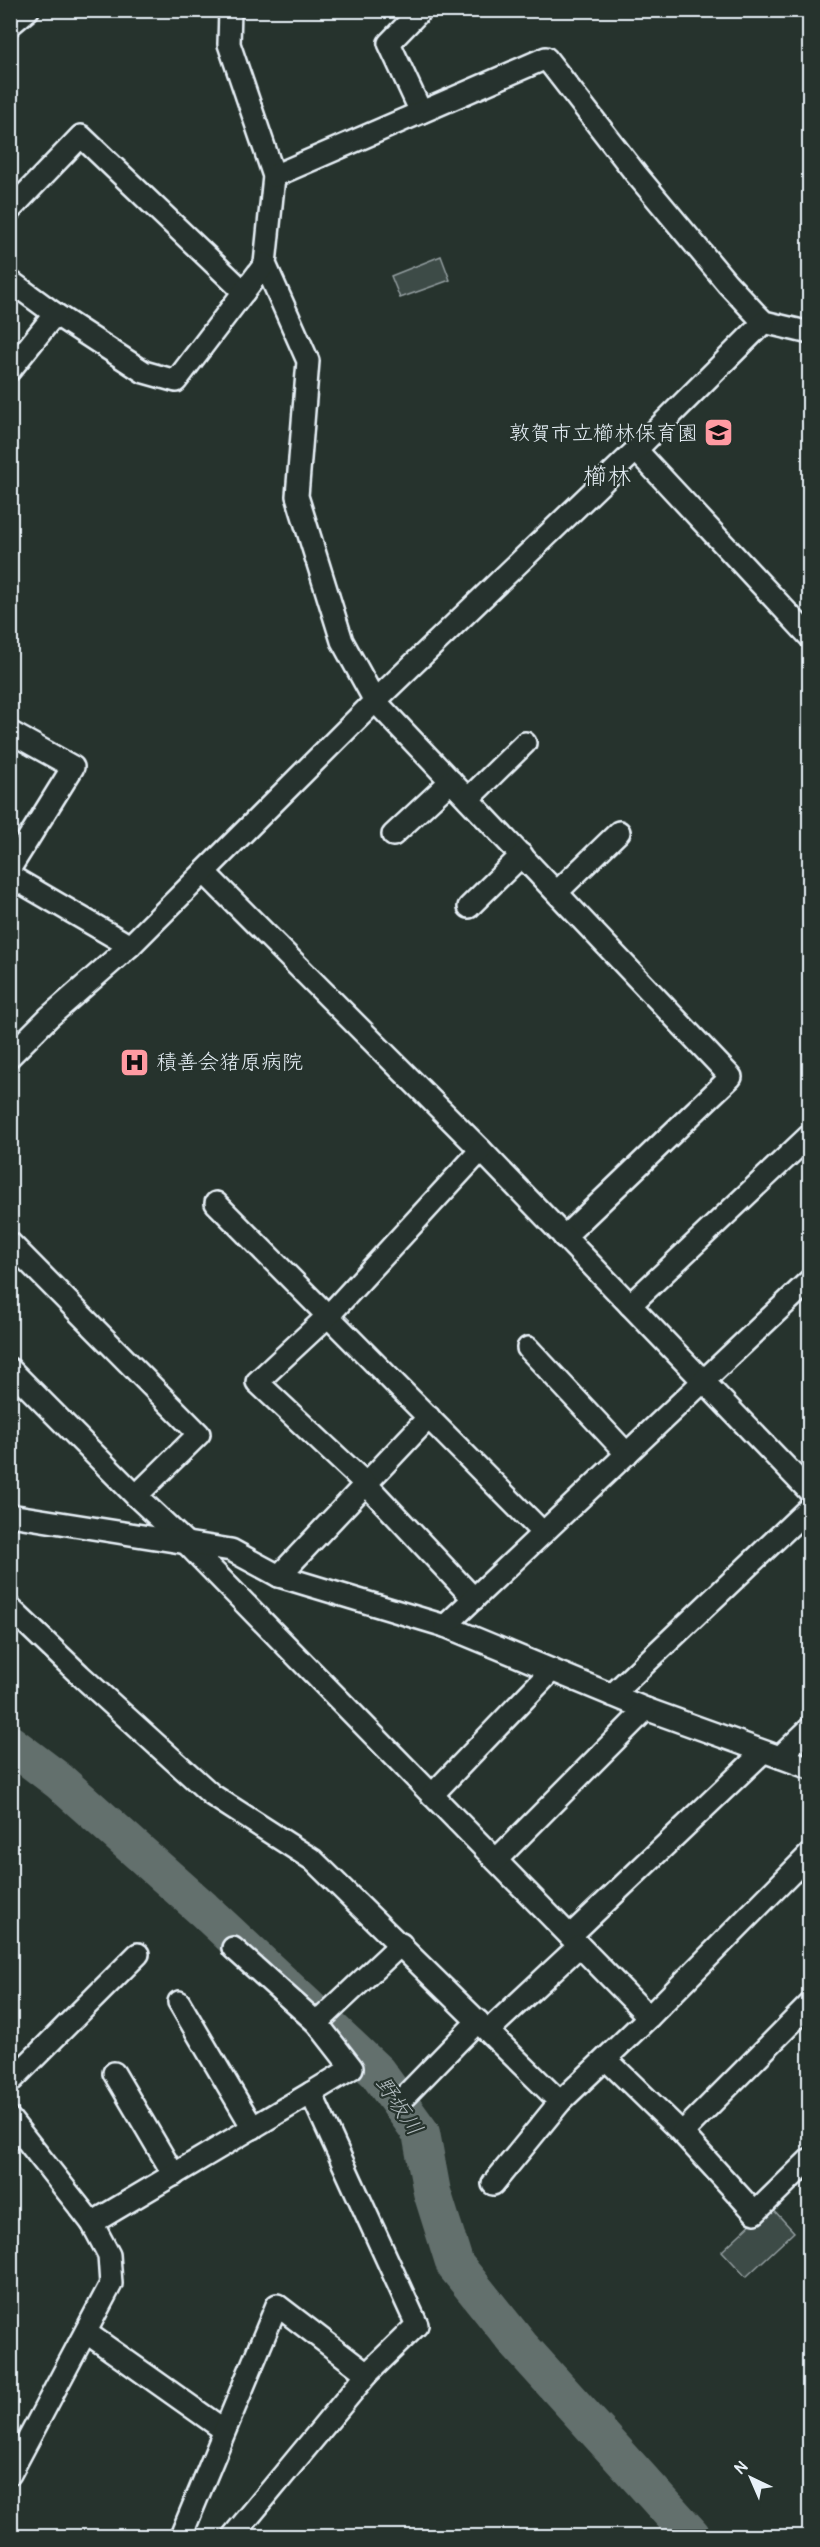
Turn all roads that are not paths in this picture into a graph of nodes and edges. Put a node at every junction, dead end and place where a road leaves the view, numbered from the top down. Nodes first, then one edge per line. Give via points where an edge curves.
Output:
1 (28, 10) edge
2 (230, 10) edge
3 (421, 10) edge
4 (10, 25) edge
5 (421, 112) junction
6 (274, 176) junction
7 (10, 210) edge
8 (265, 264) junction
9 (10, 281) edge
10 (244, 292) junction
11 (55, 314) junction
12 (764, 322) junction
13 (810, 333) edge
14 (10, 370) edge
15 (636, 450) junction
16 (810, 637) edge
17 (375, 701) junction
18 (10, 732) edge
19 (525, 743) dead end
20 (451, 781) junction
21 (468, 799) junction
22 (619, 832) dead end
23 (393, 835) dead end
24 (522, 855) junction
25 (10, 868) edge
26 (204, 872) junction
27 (10, 876) edge
28 (557, 892) junction
29 (469, 907) dead end
30 (130, 946) junction
31 (10, 1056) edge
32 (810, 1135) edge
33 (481, 1150) junction
34 (216, 1203) dead end
35 (564, 1237) junction
36 (10, 1243) edge
37 (810, 1280) edge
38 (630, 1305) junction
39 (329, 1315) junction
40 (528, 1348) dead end
41 (10, 1369) edge
42 (704, 1382) junction
43 (429, 1417) junction
44 (627, 1454) junction
45 (366, 1484) junction
46 (810, 1492) edge
47 (136, 1496) junction
48 (810, 1507) edge
49 (10, 1515) edge
50 (543, 1533) junction
51 (185, 1542) junction
52 (279, 1576) junction
53 (474, 1599) junction
54 (10, 1608) edge
55 (445, 1626) junction
56 (552, 1670) junction
57 (612, 1695) junction
58 (646, 1709) junction
59 (810, 1728) edge
60 (771, 1754) junction
61 (810, 1768) edge
62 (432, 1795) junction
63 (810, 1854) edge
64 (496, 1860) junction
65 (574, 1941) junction
66 (401, 1944) junction
67 (233, 1948) dead end
68 (138, 1954) dead end
69 (179, 2002) dead end
70 (810, 2004) edge
71 (649, 2017) junction
72 (317, 2023) junction
73 (483, 2026) junction
74 (606, 2059) junction
75 (114, 2073) dead end
76 (10, 2082) edge
77 (311, 2093) junction
78 (405, 2096) dead end
79 (561, 2102) junction
80 (10, 2119) edge
81 (252, 2128) junction
82 (682, 2133) junction
83 (810, 2160) edge
84 (174, 2175) junction
85 (493, 2184) dead end
86 (92, 2223) junction
87 (87, 2333) junction
88 (367, 2374) junction
89 (224, 2430) junction
90 (10, 2474) edge
91 (176, 2536) edge
92 (233, 2536) edge

1 - 4 street
2 - 6 street via 229,44
3 - 5 street via 389,43
5 - 6 street
5 - 12 street via 546,58 636,174
6 - 8 street
7 - 10 street via 81,136
8 - 10 street
8 - 17 street via 308,361 297,496 342,641
9 - 11 street
10 - 11 street via 176,381 144,372
11 - 14 street
12 - 13 street
12 - 15 street
15 - 16 street
15 - 17 street
17 - 20 street
17 - 26 street
18 - 25 street via 73,767
19 - 21 street
20 - 21 street
20 - 23 street
21 - 24 street
22 - 28 street
24 - 28 street
24 - 29 street
26 - 30 street
26 - 33 street
27 - 30 street
28 - 35 street via 731,1077
30 - 31 street
32 - 38 street
33 - 35 street
33 - 39 street
34 - 39 street
35 - 38 street
36 - 47 street via 199,1434
37 - 42 street
38 - 42 street
39 - 43 street
39 - 45 street via 256,1382
40 - 44 street
41 - 47 street
42 - 44 street
42 - 46 street
43 - 45 street
43 - 50 street
44 - 50 street
45 - 52 street
45 - 53 street
47 - 51 street
48 - 57 street
49 - 51 street
50 - 53 street
51 - 52 street via 231,1550
51 - 62 street
52 - 55 street
53 - 55 street
54 - 66 street via 212,1795 313,1860
55 - 56 street
56 - 57 street
56 - 62 street
57 - 58 street
58 - 60 street
58 - 64 street
59 - 60 street
60 - 61 street
60 - 65 street
62 - 64 street
63 - 71 street
64 - 65 street
65 - 71 street
65 - 73 street
66 - 72 street
66 - 73 street
67 - 72 street
68 - 76 street
69 - 81 street
70 - 82 street
71 - 74 street
72 - 77 street via 352,2068
73 - 78 street
73 - 79 street
74 - 79 street
74 - 82 street
75 - 84 street
77 - 81 street
77 - 88 street via 417,2325
79 - 85 street
80 - 86 street
81 - 84 street
82 - 83 street via 755,2213
84 - 86 street
86 - 87 street via 109,2255 111,2284
87 - 89 street
87 - 90 street
88 - 89 street via 277,2305
88 - 92 street
89 - 91 street

